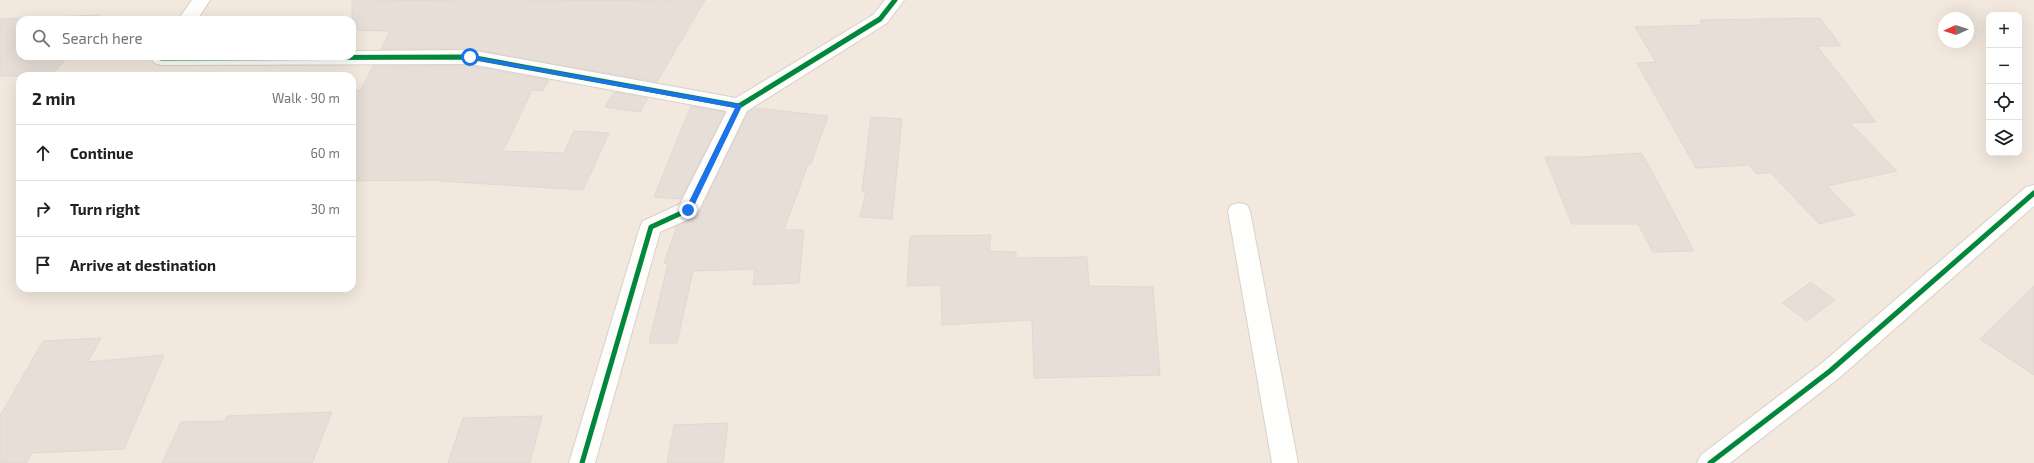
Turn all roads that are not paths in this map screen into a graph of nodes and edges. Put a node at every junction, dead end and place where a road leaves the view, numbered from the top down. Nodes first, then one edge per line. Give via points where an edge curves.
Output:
1 (200, 0) edge
2 (895, 0) edge
3 (190, 16) edge
4 (356, 57) edge
5 (739, 106) junction
6 (2034, 193) edge
7 (1239, 211) dead end
8 (582, 463) edge
9 (1285, 463) edge
10 (1710, 463) edge

1 - 3 street
2 - 5 street via 880,19
4 - 5 street via 470,57
5 - 8 street via 688,210 651,227
6 - 10 street via 1830,371
7 - 9 street

